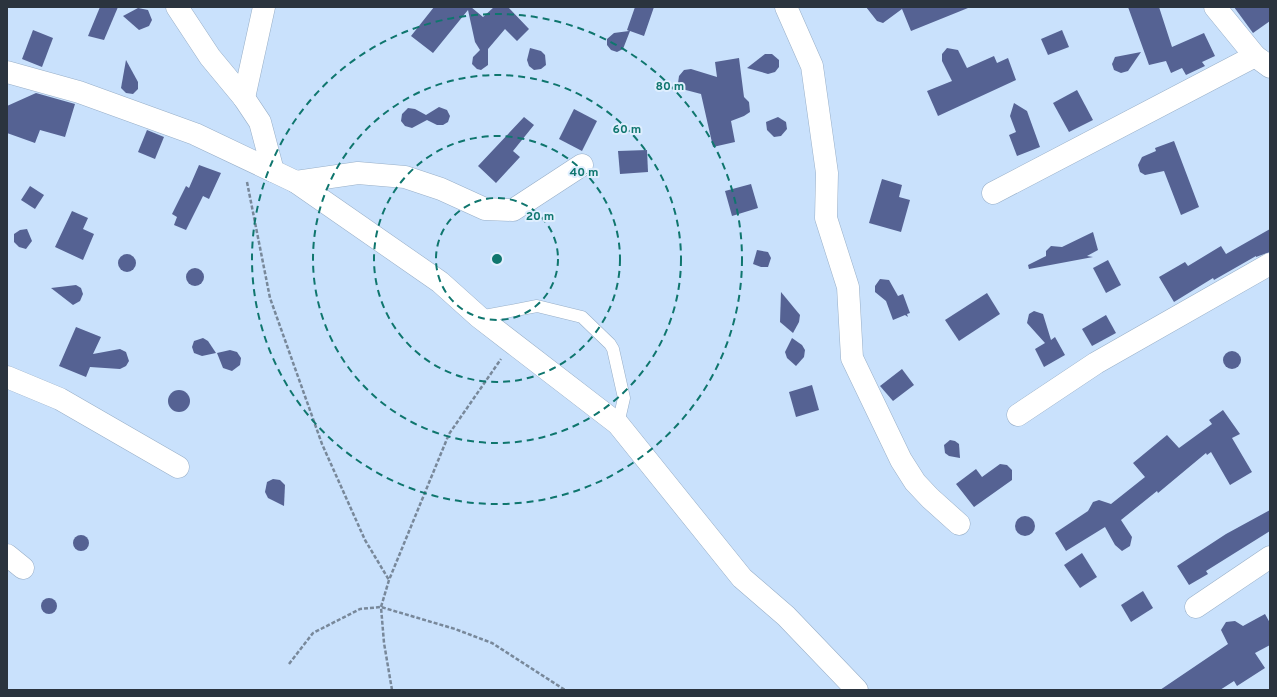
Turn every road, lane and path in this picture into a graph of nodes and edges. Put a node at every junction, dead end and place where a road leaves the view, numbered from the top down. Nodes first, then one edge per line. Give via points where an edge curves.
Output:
1 (177, 7) edge
2 (264, 7) edge
3 (786, 7) edge
4 (1215, 7) edge
5 (1266, 63) edge
6 (7, 72) edge
7 (244, 98) junction
8 (243, 158) junction
9 (582, 165) dead end
10 (273, 171) junction
11 (296, 182) junction
12 (993, 193) dead end
13 (1270, 264) edge
14 (479, 317) junction
15 (512, 342) junction
16 (7, 377) edge
17 (1018, 415) dead end
18 (618, 424) junction
19 (178, 467) dead end
20 (959, 524) dead end
21 (1270, 557) edge
22 (389, 580) junction
23 (381, 607) junction
24 (1196, 608) dead end
25 (289, 664) dead end
26 (392, 690) edge
27 (565, 690) edge
28 (856, 690) edge

1 - 7 street via 210,57
2 - 7 street
3 - 20 street via 812,66 827,173 826,218 848,287 852,358 901,460 915,482
4 - 5 street
5 - 12 street
6 - 8 street via 79,92 124,108 195,134
7 - 10 street via 260,122
8 - 10 street
8 - 22 path via 270,298 322,444 365,540
9 - 11 street via 512,210 485,209 441,189 405,177 358,173
10 - 11 street
11 - 14 street via 440,282
13 - 17 street via 1096,363
14 - 15 street
14 - 18 lane via 534,306 582,317 612,349 624,398
15 - 18 street
15 - 22 path via 449,434
16 - 19 street via 60,399
18 - 28 street via 742,578 786,616
21 - 24 street
22 - 23 path
23 - 25 path via 360,609 313,632
23 - 26 path
23 - 27 path via 492,643

